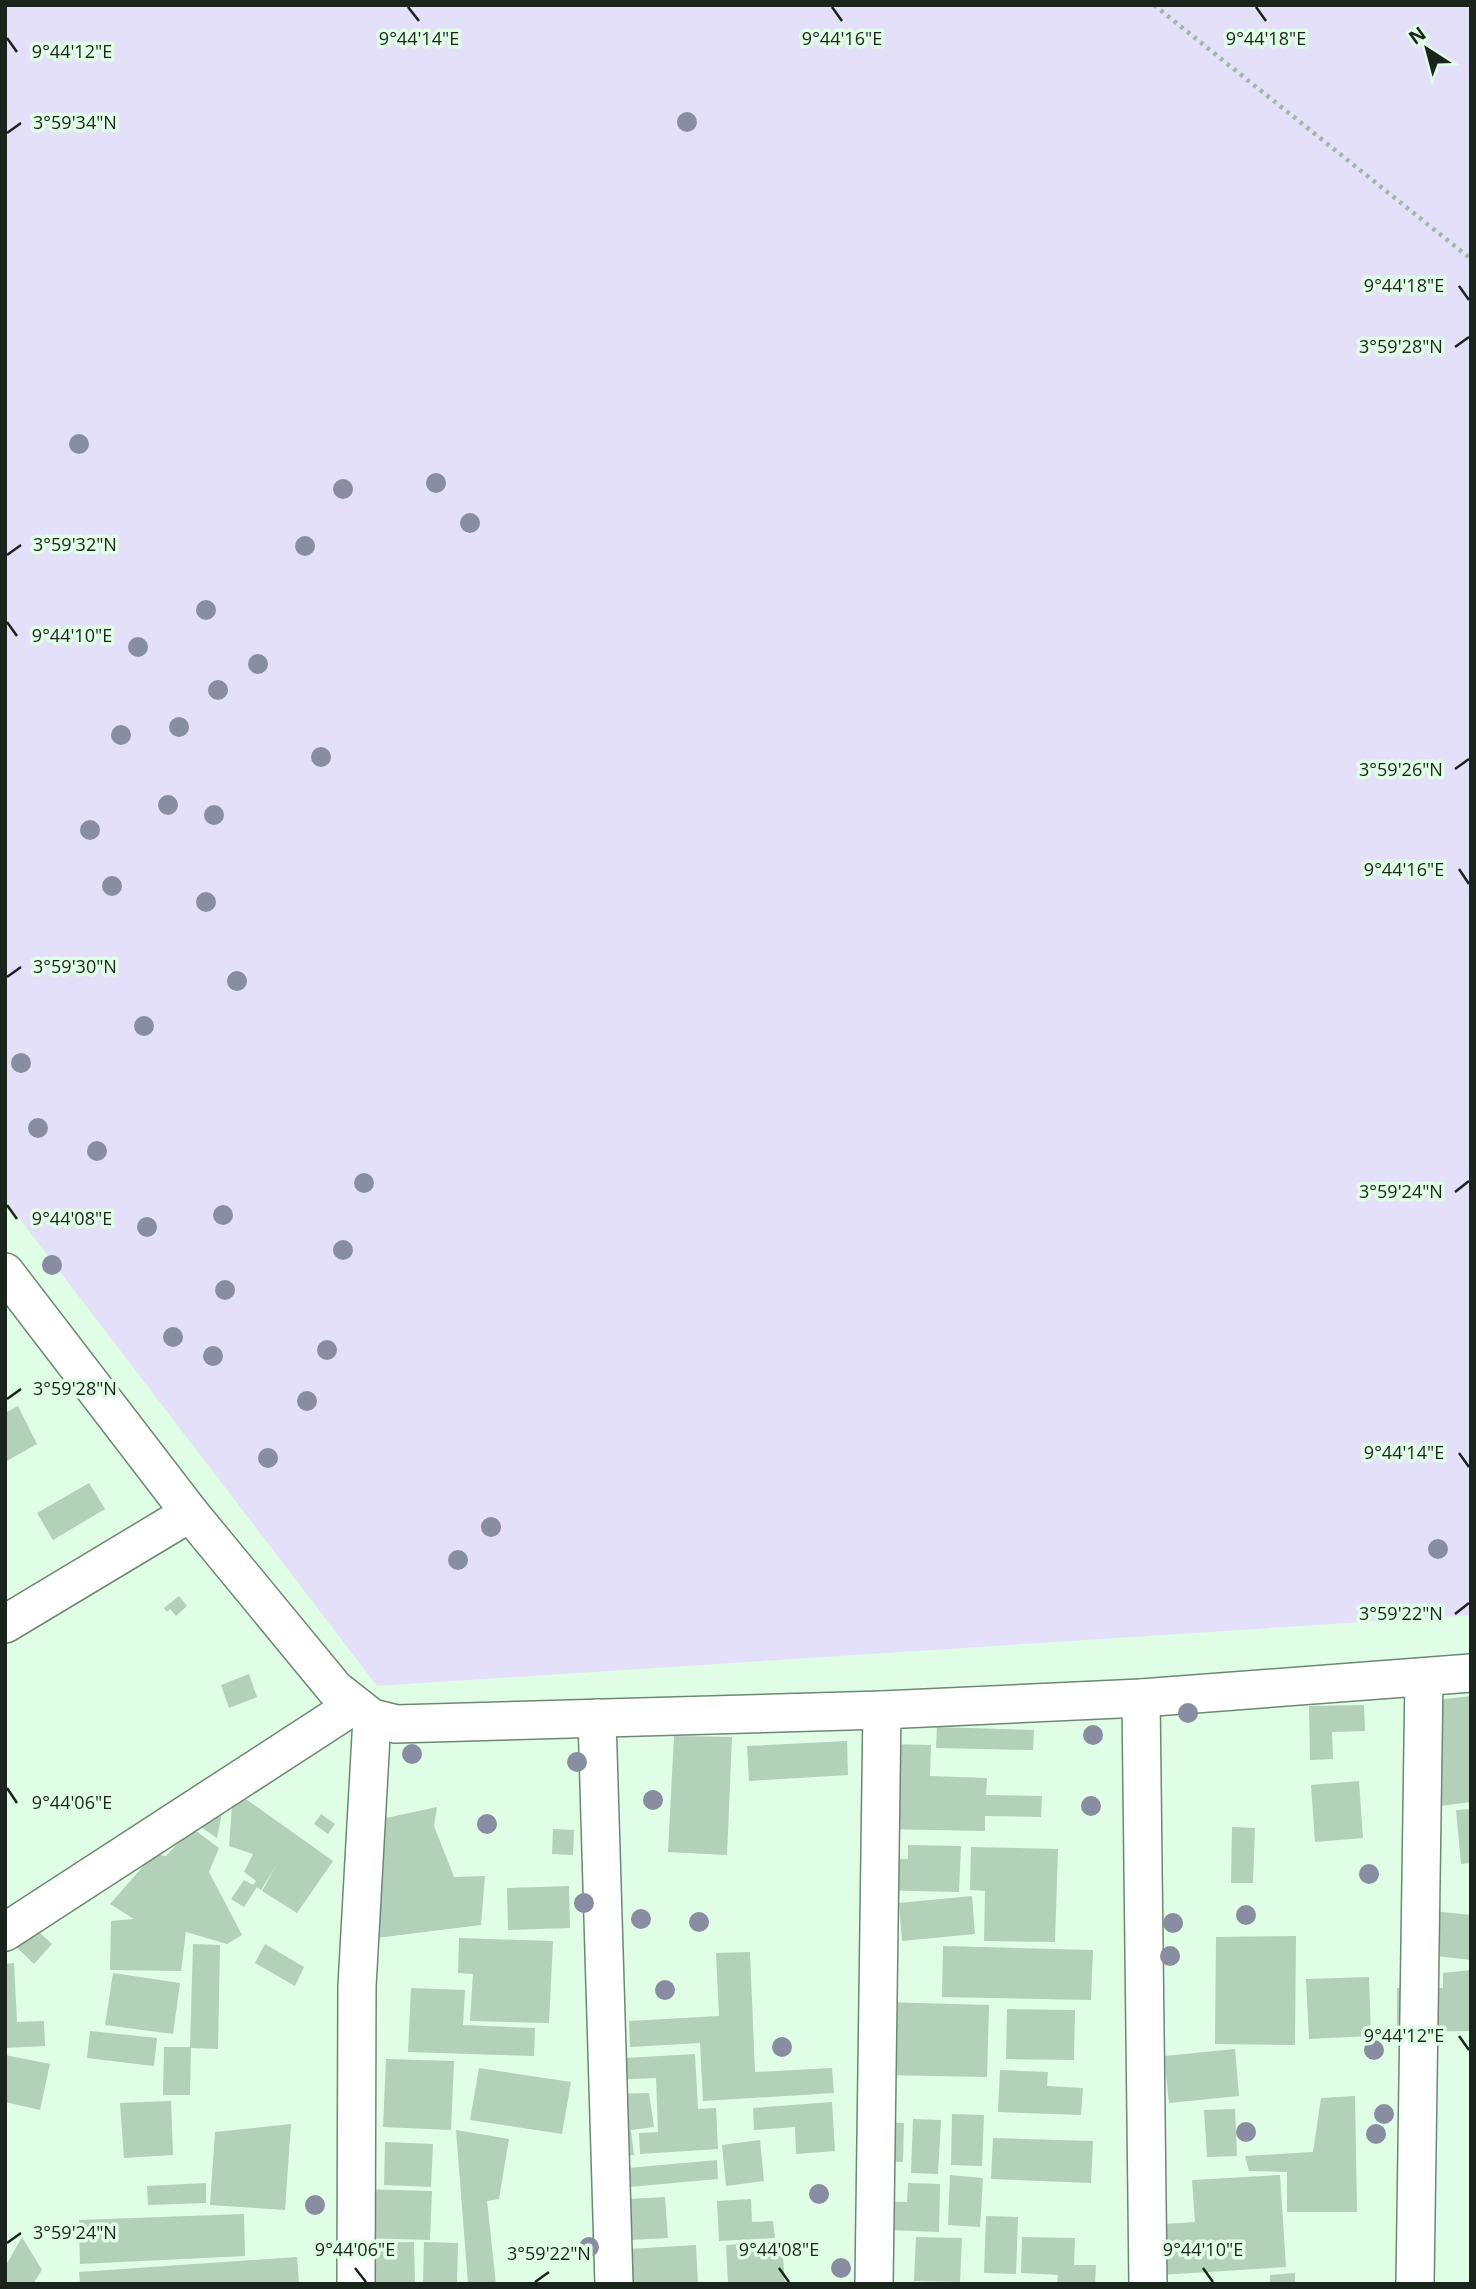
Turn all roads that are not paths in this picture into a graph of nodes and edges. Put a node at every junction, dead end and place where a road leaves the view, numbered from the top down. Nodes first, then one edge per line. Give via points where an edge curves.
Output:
1 (5, 1272) edge
2 (16, 1307) edge
3 (190, 1513) junction
4 (5, 1625) edge
5 (1471, 1673) edge
6 (1424, 1677) junction
7 (1141, 1698) junction
8 (882, 1710) junction
9 (363, 1712) junction
10 (597, 1718) junction
11 (5, 1933) edge
12 (356, 2284) edge
13 (614, 2284) edge
14 (874, 2284) edge
15 (1148, 2284) edge
16 (1415, 2284) edge

1 - 2 street
2 - 3 street
3 - 4 street
3 - 9 street via 335,1689
5 - 6 street
6 - 7 street
6 - 16 street
7 - 8 street
7 - 15 street
8 - 10 street
8 - 14 street
9 - 10 street via 396,1724
9 - 11 street
9 - 12 street
10 - 13 street

